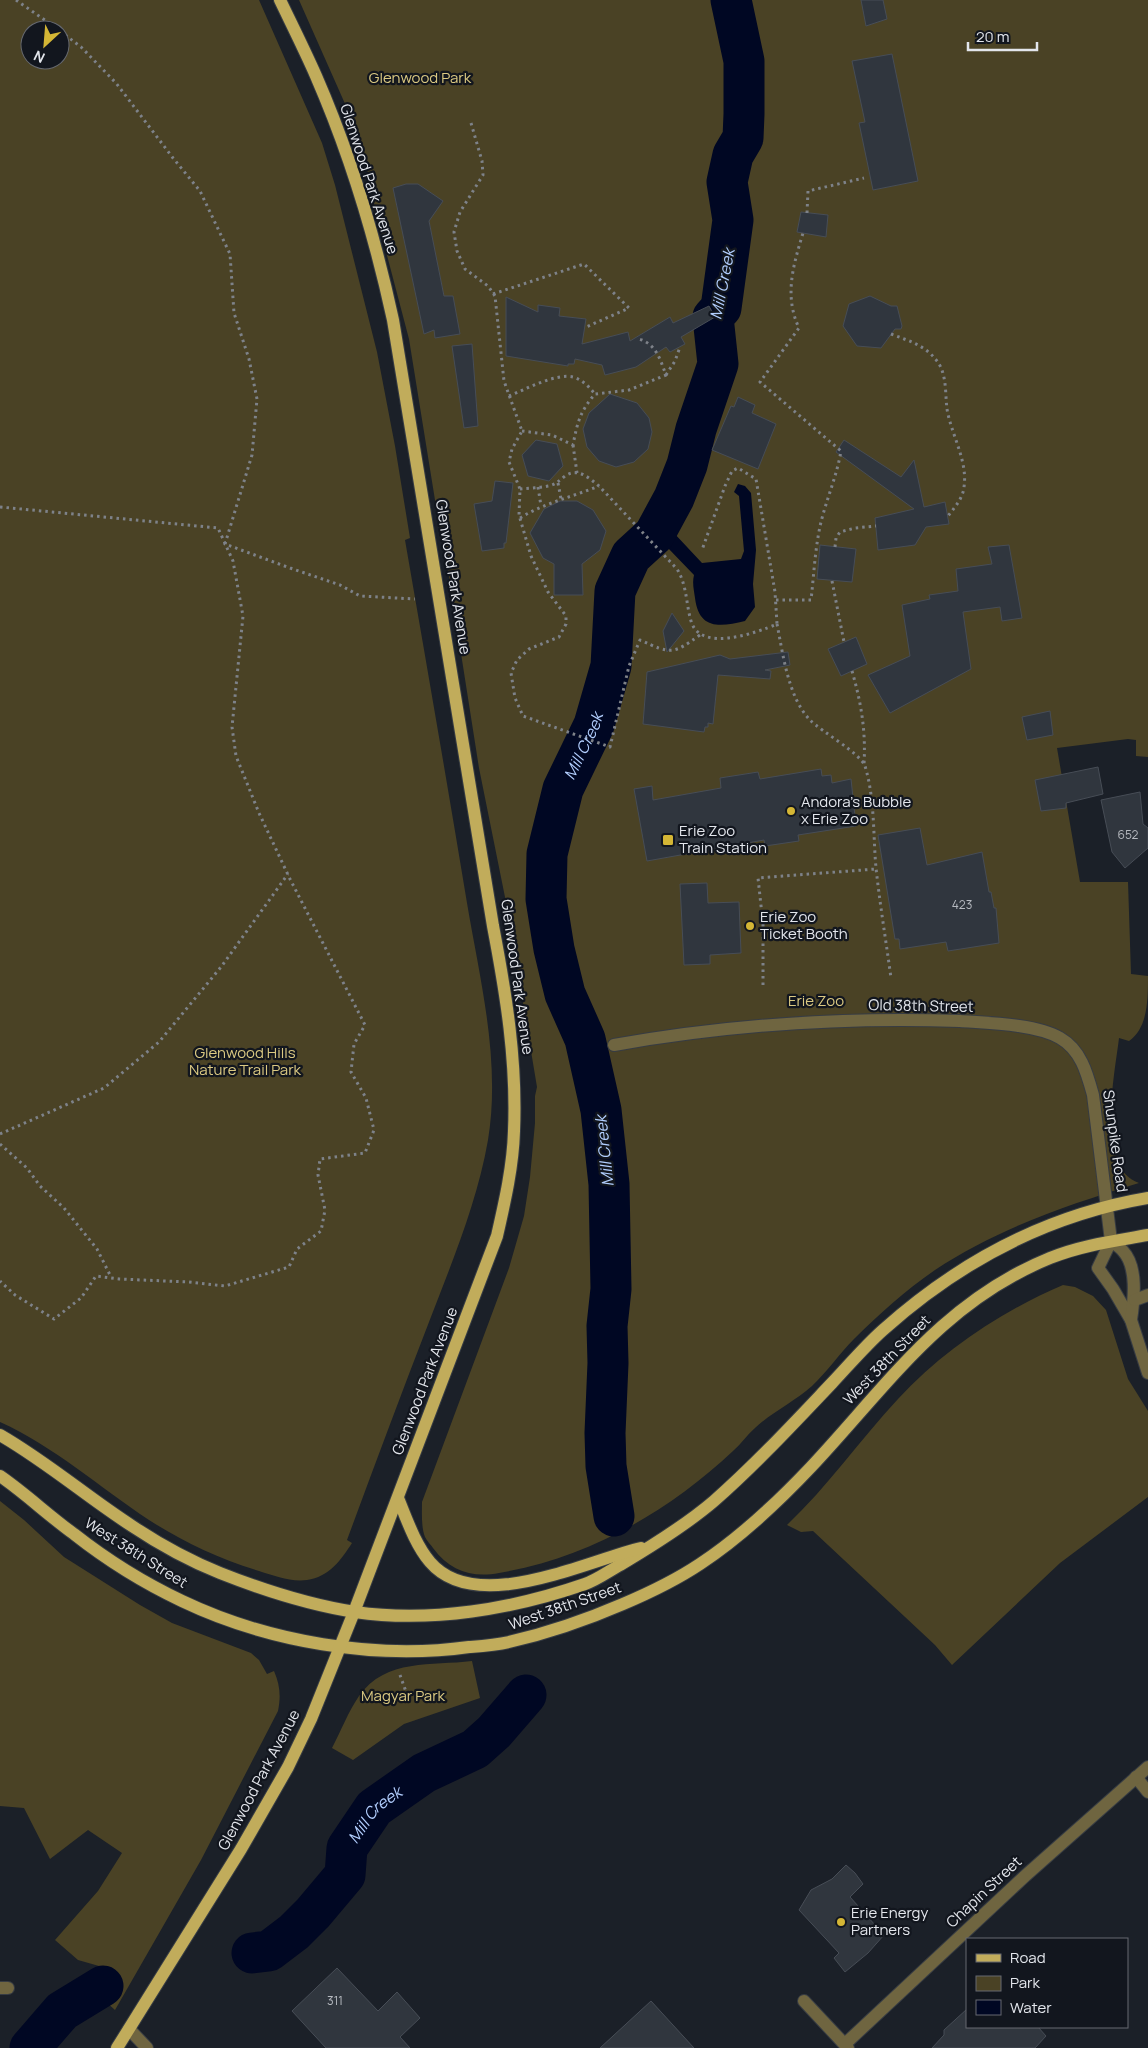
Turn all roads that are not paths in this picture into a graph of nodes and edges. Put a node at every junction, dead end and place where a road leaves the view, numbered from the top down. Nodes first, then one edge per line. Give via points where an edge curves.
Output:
1 (280, 0) edge
2 (614, 1045) dead end
3 (1073, 1048) joint
4 (1148, 1198) edge
5 (1107, 1205) junction
6 (1148, 1235) edge
7 (1111, 1242) junction
8 (1148, 1295) edge
9 (1134, 1300) junction
10 (1131, 1320) junction
11 (1148, 1373) edge
12 (0, 1435) edge
13 (0, 1476) edge
14 (398, 1498) junction
15 (651, 1546) junction
16 (354, 1612) junction
17 (341, 1646) junction
18 (1148, 1767) edge
19 (1136, 1778) junction
20 (1148, 1792) edge
21 (804, 2001) dead end
22 (129, 2028) junction
23 (846, 2046) edge
24 (117, 2048) edge
25 (147, 2048) edge

1 - 14 main road, Glenwood Park Avenue via 316,78 346,155 378,256 393,320 505,988 514,1073 514,1132 497,1236
2 - 3 street, Old 38th Street via 679,1033 729,1029 929,1020 1015,1025 1058,1036
3 - 5 street, Shunpike Road via 1080,1057 1093,1095
4 - 5 main road, West 38th Street
5 - 7 street, Shunpike Road
5 - 15 main road, West 38th Street via 1066,1217 1018,1238 935,1287 881,1332 774,1444 712,1503
6 - 7 main road, West 38th Street
7 - 9 street via 1124,1251 1129,1260
7 - 10 street via 1098,1268
7 - 17 main road, West 38th Street via 1053,1257 984,1292 947,1321 884,1384 812,1466 742,1533 698,1565 644,1595 596,1616 506,1643 444,1651
8 - 9 street
9 - 10 street
10 - 11 street
12 - 16 main road, West 38th Street via 51,1467 133,1527 197,1563 292,1598
13 - 17 main road, West 38th Street via 101,1554 182,1601 269,1634
14 - 15 main road via 417,1543 431,1563 447,1576 464,1582 495,1585 541,1579
14 - 16 main road, Glenwood Park Avenue
15 - 16 main road, West 38th Street via 588,1583 527,1601 467,1612 399,1615
16 - 17 main road, Glenwood Park Avenue
17 - 22 main road, Glenwood Park Avenue via 288,1767
18 - 19 street, Chapin Street
19 - 20 street
19 - 23 street, Chapin Street via 1025,1876
21 - 23 street
22 - 24 main road, Glenwood Park Avenue
22 - 25 street

